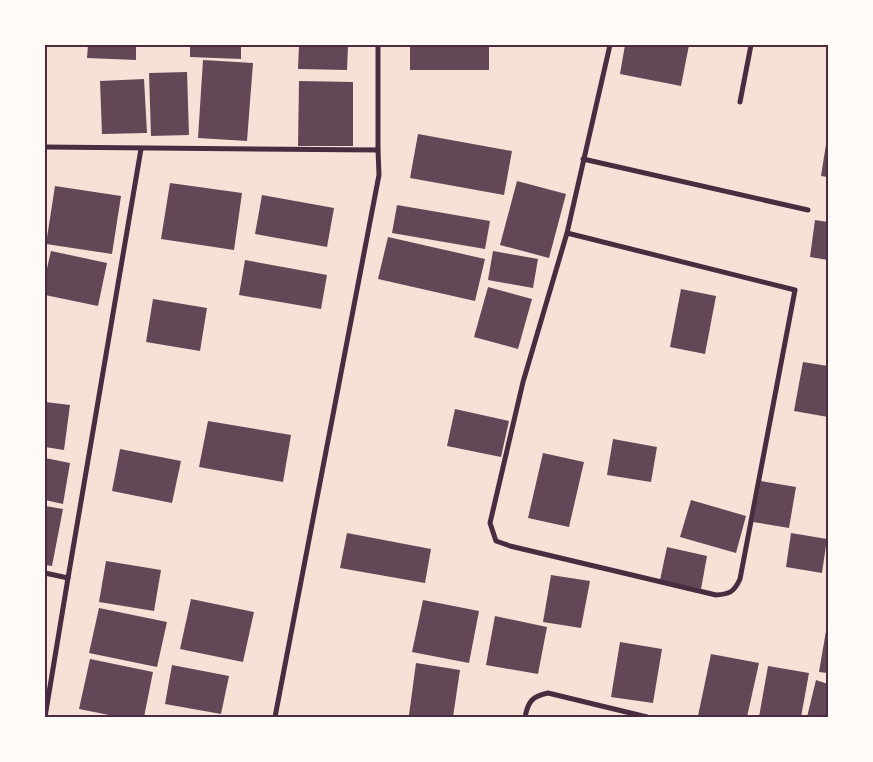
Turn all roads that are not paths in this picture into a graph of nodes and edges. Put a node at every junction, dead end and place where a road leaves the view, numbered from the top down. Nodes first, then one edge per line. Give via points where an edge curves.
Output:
1 (378, 45) edge
2 (610, 45) edge
3 (751, 45) edge
4 (740, 102) dead end
5 (45, 147) edge
6 (141, 149) junction
7 (378, 150) junction
8 (584, 160) junction
9 (808, 210) dead end
10 (567, 233) junction
11 (45, 573) edge
12 (68, 578) junction
13 (45, 717) edge
14 (275, 717) edge
15 (525, 717) edge
16 (647, 717) edge

1 - 7 street
2 - 8 street
3 - 4 street
5 - 6 street
6 - 7 street
6 - 12 street
7 - 14 street via 378,175
8 - 9 street
8 - 10 street
10 - 10 street via 522,382 490,523 496,541 716,595 735,590 740,579 795,290
11 - 12 street
12 - 13 street
15 - 16 street via 533,699 548,693

